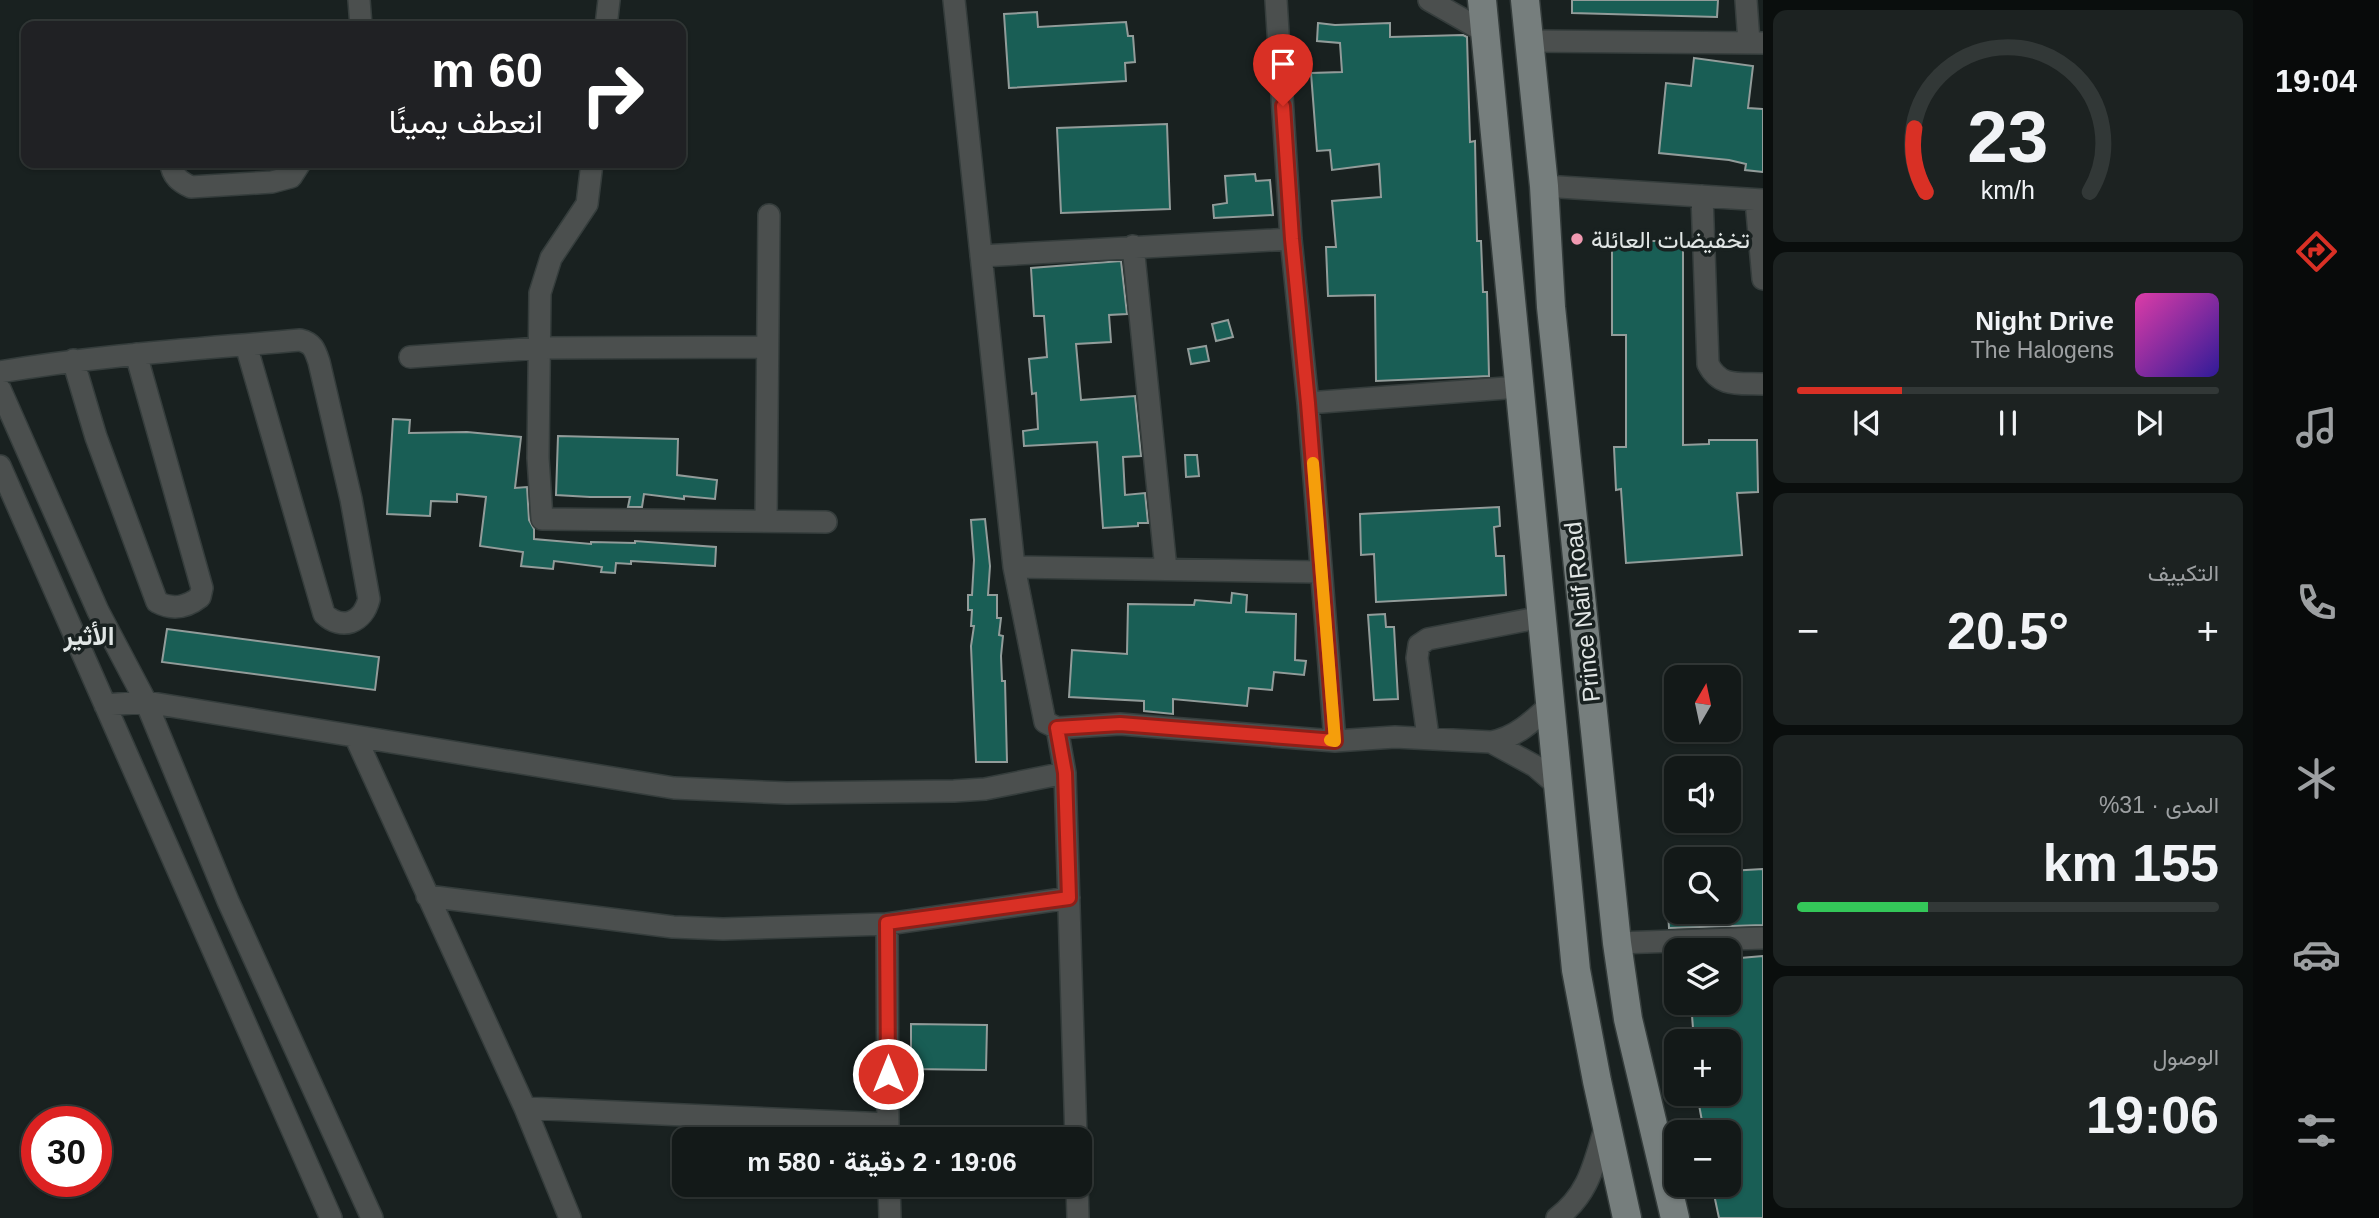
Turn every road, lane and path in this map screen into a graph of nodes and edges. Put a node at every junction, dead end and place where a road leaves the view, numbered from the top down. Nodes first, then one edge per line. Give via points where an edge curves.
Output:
1 (359, 0) edge
2 (609, 0) edge
3 (954, 0) edge
4 (1276, 0) edge
5 (1429, 0) edge
6 (1482, 0) edge
7 (1525, 0) edge
8 (1746, 0) edge
9 (361, 21) edge
10 (607, 21) edge
11 (1485, 32) junction
12 (1527, 41) junction
13 (1756, 42) edge
14 (172, 168) edge
15 (296, 168) edge
16 (591, 168) edge
17 (1544, 186) junction
18 (1702, 196) junction
19 (1759, 200) edge
20 (769, 215) dead end
21 (1292, 239) junction
22 (1133, 246) junction
23 (981, 256) junction
24 (1763, 279) edge
25 (246, 345) junction
26 (539, 348) junction
27 (767, 348) junction
28 (136, 354) junction
29 (410, 357) dead end
30 (73, 360) junction
31 (0, 372) edge
32 (1763, 384) edge
33 (1520, 387) junction
34 (0, 389) edge
35 (1308, 403) junction
36 (0, 466) edge
37 (766, 522) junction
38 (826, 522) dead end
39 (1014, 567) junction
40 (1166, 569) junction
41 (1321, 572) junction
42 (1542, 617) junction
43 (146, 702) junction
44 (105, 705) junction
45 (1550, 705) junction
46 (1057, 728) junction
47 (355, 736) junction
48 (1427, 737) junction
49 (1335, 741) junction
50 (1491, 742) junction
51 (1065, 773) junction
52 (1558, 786) junction
53 (427, 896) junction
54 (1069, 898) junction
55 (887, 923) junction
56 (1763, 937) edge
57 (1617, 943) junction
58 (525, 1108) junction
59 (1606, 1125) junction
60 (825, 1127) edge
61 (888, 1127) edge
62 (1076, 1127) edge
63 (889, 1197) edge
64 (1077, 1197) edge
65 (331, 1218) edge
66 (372, 1218) edge
67 (570, 1218) edge
68 (890, 1218) edge
69 (1078, 1218) edge
70 (1557, 1218) edge
71 (1627, 1218) edge
72 (1675, 1218) edge

1 - 9 street
2 - 10 street
3 - 23 street
4 - 21 street
5 - 11 street
6 - 11 main road, Prince Naif Road
7 - 12 main road, Prince Naif Road
8 - 13 street
11 - 33 main road, Prince Naif Road
12 - 13 street
12 - 17 main road, Prince Naif Road
14 - 15 street via 179,181 191,187 272,183 290,177
16 - 26 street via 587,204 551,258 540,293
17 - 18 street
17 - 57 main road, Prince Naif Road via 1551,307
18 - 19 street
18 - 32 street via 1708,364 1724,383
19 - 24 street
20 - 27 street
21 - 22 street
21 - 35 street
22 - 23 street
22 - 40 street
23 - 39 street
25 - 25 street via 324,614 332,622 357,619 366,612 369,599 351,499 313,347 300,340
25 - 28 street
26 - 27 street
26 - 29 street
26 - 37 street via 542,519
27 - 37 street
28 - 30 street
28 - 30 street via 202,588 200,597 182,607 157,602 96,437
30 - 31 street
33 - 35 street
33 - 42 main road, Prince Naif Road
34 - 43 street via 98,611
35 - 41 street
36 - 44 street
37 - 38 street
39 - 40 street
39 - 46 street via 1045,722
40 - 41 street
41 - 49 street
42 - 45 main road, Prince Naif Road
42 - 48 street via 1428,639 1419,645
43 - 44 street
43 - 47 street
43 - 66 street via 228,901
44 - 65 street
45 - 50 street via 1526,728
45 - 52 main road, Prince Naif Road
46 - 49 street via 1120,724
46 - 51 street
47 - 51 street via 674,788 735,792 954,791
47 - 53 street
48 - 49 street
48 - 50 street
50 - 52 street via 1535,766
51 - 54 street
52 - 59 main road, Prince Naif Road via 1576,970
53 - 55 street via 673,927
53 - 58 street
54 - 55 street
54 - 62 street
55 - 61 street
56 - 57 street
57 - 72 main road, Prince Naif Road via 1628,1019
58 - 60 street
58 - 67 street
59 - 70 street via 1583,1193
59 - 71 main road, Prince Naif Road
63 - 68 street
64 - 69 street

